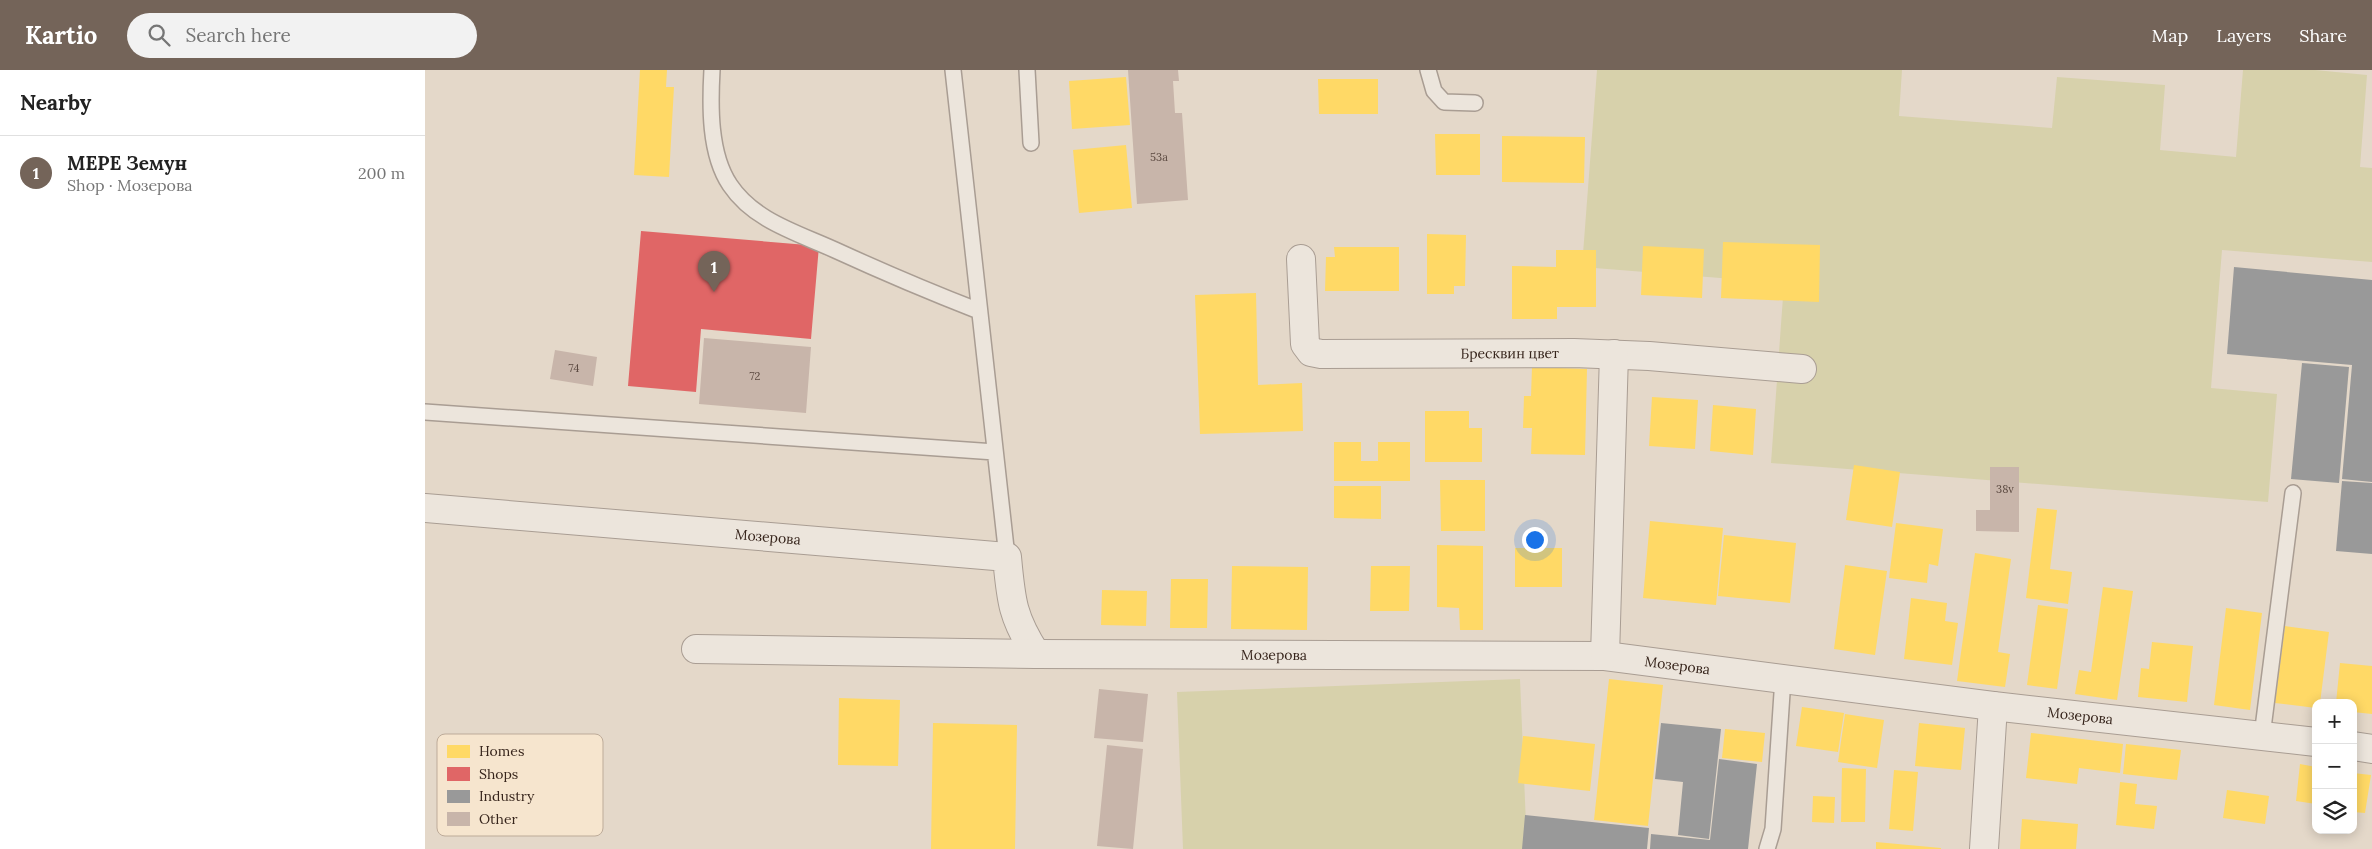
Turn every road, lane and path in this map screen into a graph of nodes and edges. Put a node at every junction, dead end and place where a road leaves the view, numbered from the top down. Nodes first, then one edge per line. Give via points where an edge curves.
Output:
1 (712, 70) edge
2 (953, 70) edge
3 (1027, 70) edge
4 (1428, 70) edge
5 (1475, 103) dead end
6 (1031, 143) dead end
7 (1301, 259) dead end
8 (979, 311) junction
9 (1614, 354) junction
10 (1802, 369) dead end
11 (425, 412) edge
12 (995, 452) junction
13 (2293, 493) dead end
14 (425, 508) edge
15 (1007, 557) junction
16 (696, 649) dead end
17 (1036, 654) junction
18 (1605, 656) junction
19 (1783, 678) junction
20 (1993, 706) junction
21 (2262, 736) junction
22 (2312, 742) edge
23 (2357, 746) edge
24 (2372, 748) edge
25 (1767, 849) edge
26 (1984, 849) edge

1 - 8 lane via 710,112 717,153 729,184 750,207 775,224 911,285
2 - 8 lane
3 - 6 lane
4 - 5 lane via 1434,91 1444,102
7 - 9 street, Бресквин цвет via 1305,344 1311,352
8 - 12 lane
9 - 10 street, Бресквин цвет
9 - 18 street
11 - 12 lane
12 - 15 lane
13 - 21 lane
14 - 15 street, Мозерова
15 - 17 street via 1012,608 1021,632
16 - 17 street, Мозерова
17 - 18 street, Мозерова
18 - 19 street, Мозерова
19 - 20 street, Мозерова
19 - 25 lane via 1773,829
20 - 21 street, Мозерова
20 - 26 street
21 - 22 street, Мозерова
23 - 24 street

